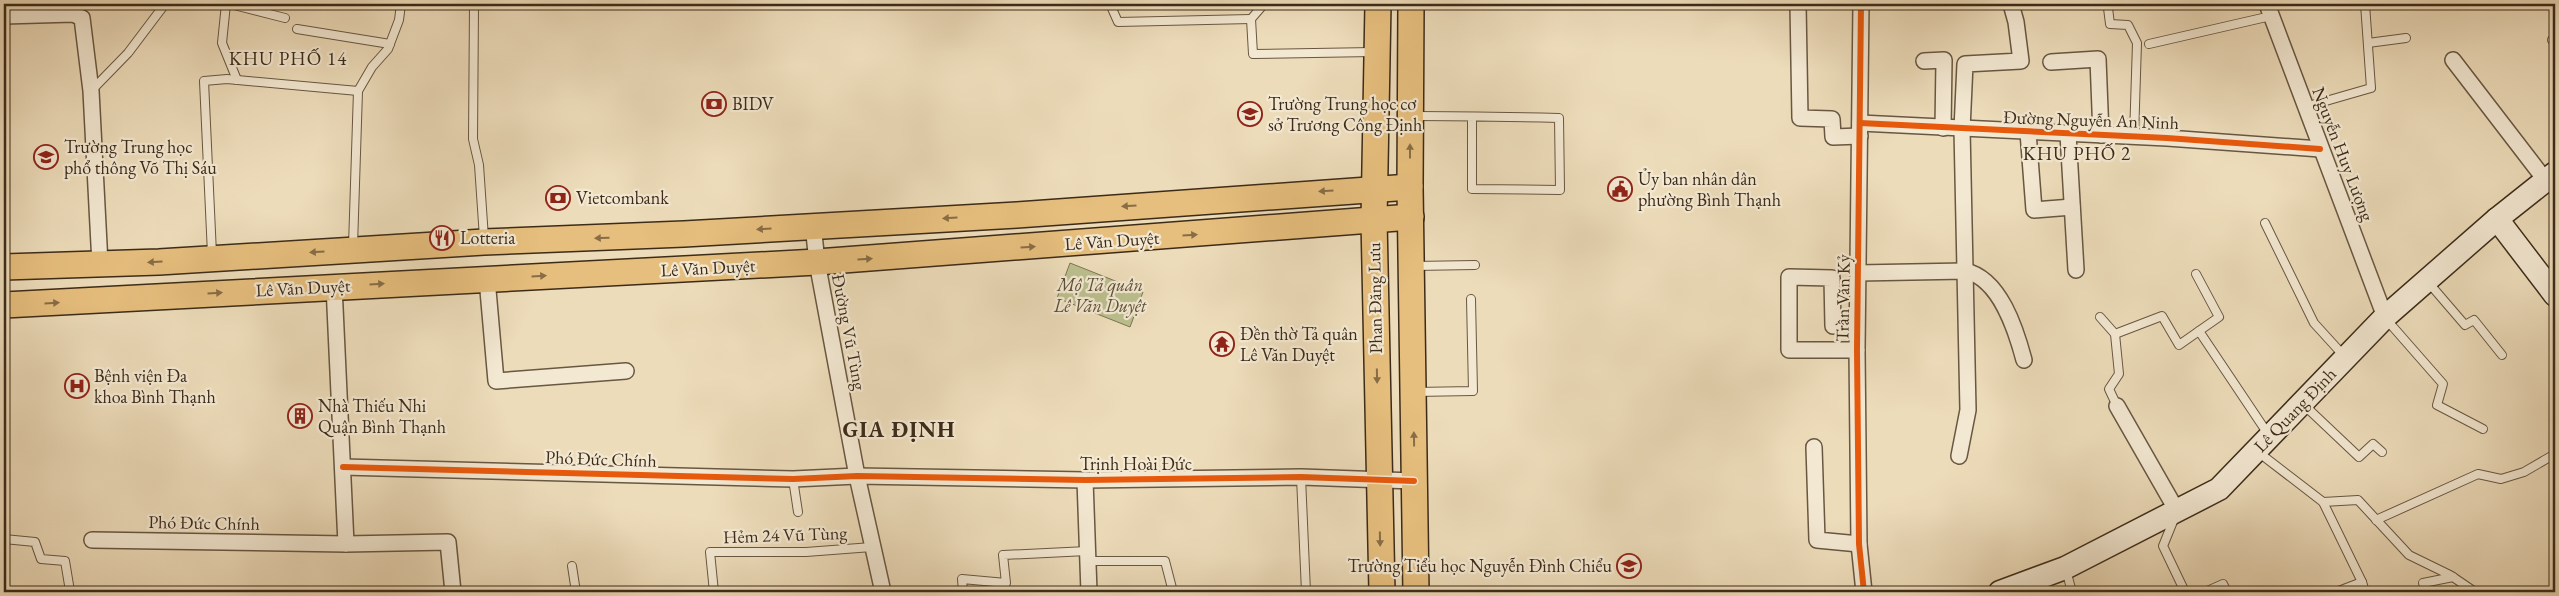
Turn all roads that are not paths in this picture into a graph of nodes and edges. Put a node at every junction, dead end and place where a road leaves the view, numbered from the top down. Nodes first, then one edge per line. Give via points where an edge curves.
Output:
1 (165, 4) edge
2 (226, 4) edge
3 (230, 4) edge
4 (400, 4) edge
5 (474, 4) edge
6 (1110, 4) edge
7 (1264, 4) edge
8 (1378, 4) edge
9 (1411, 4) edge
10 (1798, 4) edge
11 (1861, 4) edge
12 (2011, 4) edge
13 (2365, 4) edge
14 (2108, 8) dead end
15 (2269, 10) edge
16 (4, 16) edge
17 (285, 18) dead end
18 (1251, 19) junction
19 (297, 29) dead end
20 (2406, 38) dead end
21 (2368, 43) junction
22 (390, 44) junction
23 (2149, 44) dead end
24 (1377, 52) junction
25 (2453, 60) dead end
26 (1924, 61) dead end
27 (2051, 62) dead end
28 (238, 80) junction
29 (91, 91) junction
30 (358, 91) junction
31 (2305, 107) junction
32 (1410, 116) junction
33 (1472, 117) junction
34 (1943, 128) junction
35 (1962, 129) junction
36 (1860, 130) junction
37 (2028, 132) junction
38 (2068, 134) junction
39 (2101, 135) junction
40 (2134, 137) junction
41 (2320, 148) junction
42 (2550, 177) edge
43 (1410, 187) junction
44 (1375, 188) junction
45 (2072, 206) junction
46 (990, 216) junction
47 (1410, 217) junction
48 (2497, 219) junction
49 (1374, 220) junction
50 (2265, 223) dead end
51 (813, 226) junction
52 (484, 242) junction
53 (353, 250) junction
54 (992, 250) junction
55 (212, 259) junction
56 (817, 262) junction
57 (100, 264) junction
58 (1475, 265) dead end
59 (1412, 266) junction
60 (11, 267) edge
61 (2076, 270) dead end
62 (1965, 272) junction
63 (1858, 273) junction
64 (2196, 274) dead end
65 (486, 278) junction
66 (2427, 280) junction
67 (334, 286) junction
68 (2553, 288) edge
69 (1471, 299) dead end
70 (11, 305) edge
71 (2100, 317) dead end
72 (2384, 317) junction
73 (1832, 326) dead end
74 (2199, 331) junction
75 (2115, 334) junction
76 (1857, 350) junction
77 (2502, 355) dead end
78 (2346, 358) junction
79 (2024, 360) dead end
80 (626, 371) dead end
81 (1413, 392) junction
82 (2302, 403) junction
83 (2117, 406) joint
84 (2483, 429) dead end
85 (2263, 444) junction
86 (1814, 447) dead end
87 (2382, 452) dead end
88 (2555, 454) edge
89 (1960, 456) dead end
90 (343, 467) junction
91 (858, 476) junction
92 (1301, 478) junction
93 (793, 479) junction
94 (1085, 480) junction
95 (1379, 480) junction
96 (1414, 481) junction
97 (2323, 502) junction
98 (2176, 511) junction
99 (798, 512) dead end
100 (2376, 520) junction
101 (4, 539) edge
102 (92, 540) dead end
103 (346, 544) junction
104 (1859, 544) junction
105 (872, 547) junction
106 (1088, 556) junction
107 (572, 566) dead end
108 (2065, 568) junction
109 (2453, 577) junction
110 (2362, 582) junction
111 (2423, 583) dead end
112 (70, 591) edge
113 (453, 592) edge
114 (576, 592) edge
115 (714, 592) edge
116 (882, 592) edge
117 (963, 592) edge
118 (1089, 592) edge
119 (1173, 592) edge
120 (1306, 592) edge
121 (1382, 592) edge
122 (1416, 592) edge
123 (1864, 592) edge
124 (2000, 592) edge
125 (2072, 592) edge
126 (2184, 592) edge
127 (2205, 592) edge
128 (2227, 592) edge
129 (2336, 592) edge
130 (2365, 592) edge
131 (2475, 592) edge

1 - 29 lane via 128,52
2 - 28 lane via 222,43
3 - 17 lane
4 - 22 lane via 399,20
5 - 52 lane via 473,139 479,165
6 - 18 lane via 1118,22
7 - 18 lane
8 - 24 main road, Phan Đăng Lưu
9 - 32 main road, Phan Đăng Lưu
10 - 36 street, Đường Nguyễn An Ninh via 1800,118 1832,119 1833,137
11 - 36 street, Trần Văn Kỷ
12 - 35 street via 2021,61 1965,64
13 - 21 lane
14 - 40 lane via 2110,24 2128,25 2137,43
15 - 23 lane
15 - 31 street, Nguyễn Huy Lượng
16 - 29 street via 73,14 82,18
18 - 24 lane via 1253,54
19 - 22 lane
20 - 21 lane
21 - 31 lane via 2371,88
22 - 30 lane
24 - 44 main road, Phan Đăng Lưu
25 - 42 street
26 - 34 street via 1944,60
27 - 39 street via 2098,59
28 - 30 lane
28 - 55 lane via 204,81
29 - 57 street
30 - 53 lane
31 - 41 street, Nguyễn Huy Lượng
32 - 33 lane
43 -> 32 main road, Phan Đăng Lưu
33 - 33 lane via 1559,118 1560,190 1472,190
34 - 35 street, Đường Nguyễn An Ninh
34 - 36 street, Đường Nguyễn An Ninh
35 - 37 street, Đường Nguyễn An Ninh
35 - 62 street
36 - 63 street, Trần Văn Kỷ
37 - 38 street, Đường Nguyễn An Ninh
37 - 45 street via 2034,210
38 - 39 street, Đường Nguyễn An Ninh
38 - 45 street
39 - 40 street, Đường Nguyễn An Ninh
40 - 41 street, Đường Nguyễn An Ninh
41 - 72 street, Nguyễn Huy Lượng
42 - 48 main road, Lê Quang Định
43 - 44 main road, Lê Văn Duyệt
43 - 47 main road, Phan Đăng Lưu
44 -> 46 main road, Lê Văn Duyệt
44 - 49 main road, Phan Đăng Lưu
45 - 61 street
46 -> 51 main road, Lê Văn Duyệt
46 - 54 main road
47 - 49 main road, Lê Văn Duyệt
47 - 59 main road, Phan Đăng Lưu
48 - 66 main road, Lê Quang Định
48 - 68 main road
54 -> 49 main road, Lê Văn Duyệt
49 -> 95 main road, Phan Đăng Lưu
50 - 78 lane via 2314,323
51 -> 52 main road, Lê Văn Duyệt
51 - 56 street, Đường Vũ Tùng
52 - 53 main road, Lê Văn Duyệt
53 -> 55 main road, Lê Văn Duyệt
56 -> 54 main road, Lê Văn Duyệt
55 -> 57 main road, Lê Văn Duyệt
65 -> 56 main road, Lê Văn Duyệt
56 - 91 street, Đường Vũ Tùng
57 - 60 main road, Lê Văn Duyệt
58 - 59 lane
59 - 81 main road, Phan Đăng Lưu
60 - 70 main road
62 - 63 street
62 - 79 street via 1976,274 1992,289 2014,324
62 - 89 street via 1968,410
63 - 76 street, Trần Văn Kỷ
64 - 74 lane via 2219,317
67 -> 65 main road, Lê Văn Duyệt
65 - 80 street via 496,381
66 - 72 main road, Lê Quang Định
66 - 77 lane via 2464,326 2474,320
70 -> 67 main road, Lê Văn Duyệt
67 - 90 street
69 - 81 lane via 1473,391
71 - 75 lane
72 - 78 main road, Lê Quang Định
72 - 84 lane via 2443,384 2437,406
73 - 76 street via 1832,278 1789,277 1789,350
74 - 75 lane via 2179,346 2162,316
74 - 85 lane
75 - 83 lane via 2119,374 2108,389
76 - 104 street, Trần Văn Kỷ
78 - 82 main road, Lê Quang Định
96 -> 81 main road, Phan Đăng Lưu
82 - 85 main road, Lê Quang Định
82 - 87 lane via 2359,457 2372,444
83 - 98 street
85 - 97 lane
85 - 98 main road, Lê Quang Định via 2219,489
86 - 104 street via 1818,540
88 - 100 lane via 2524,472 2501,479 2478,474
90 - 93 street, Phó Đức Chính
90 - 103 street
91 - 93 street, Phó Đức Chính
91 - 94 street, Trịnh Hoài Đức
91 - 105 street, Đường Vũ Tùng
92 - 94 street, Trịnh Hoài Đức
92 - 95 street, Trịnh Hoài Đức
92 - 120 lane
93 - 99 lane
94 - 106 street
95 - 96 street, Trịnh Hoài Đức
95 -> 121 main road, Phan Đăng Lưu
96 - 122 main road, Phan Đăng Lưu
97 - 100 lane via 2358,500
97 - 110 lane
98 - 108 main road, Lê Quang Định
98 - 126 lane via 2163,546
100 - 109 lane via 2409,555
101 - 112 lane via 35,542 41,559 65,561
102 - 103 street, Phó Đức Chính
103 - 113 street, Phó Đức Chính via 448,542
104 - 123 street, Trần Văn Kỷ
105 - 115 lane, Hẻm 24 Vũ Tùng via 806,552 710,552
105 - 116 street, Đường Vũ Tùng
106 - 117 lane via 1003,555 1006,583 962,579
106 - 118 street
106 - 119 lane via 1165,561
107 - 114 lane
108 - 124 main road, Lê Quang Định
108 - 125 lane
109 - 111 lane
109 - 131 lane
110 - 129 lane
110 - 130 lane
127 - 128 lane via 2223,584

